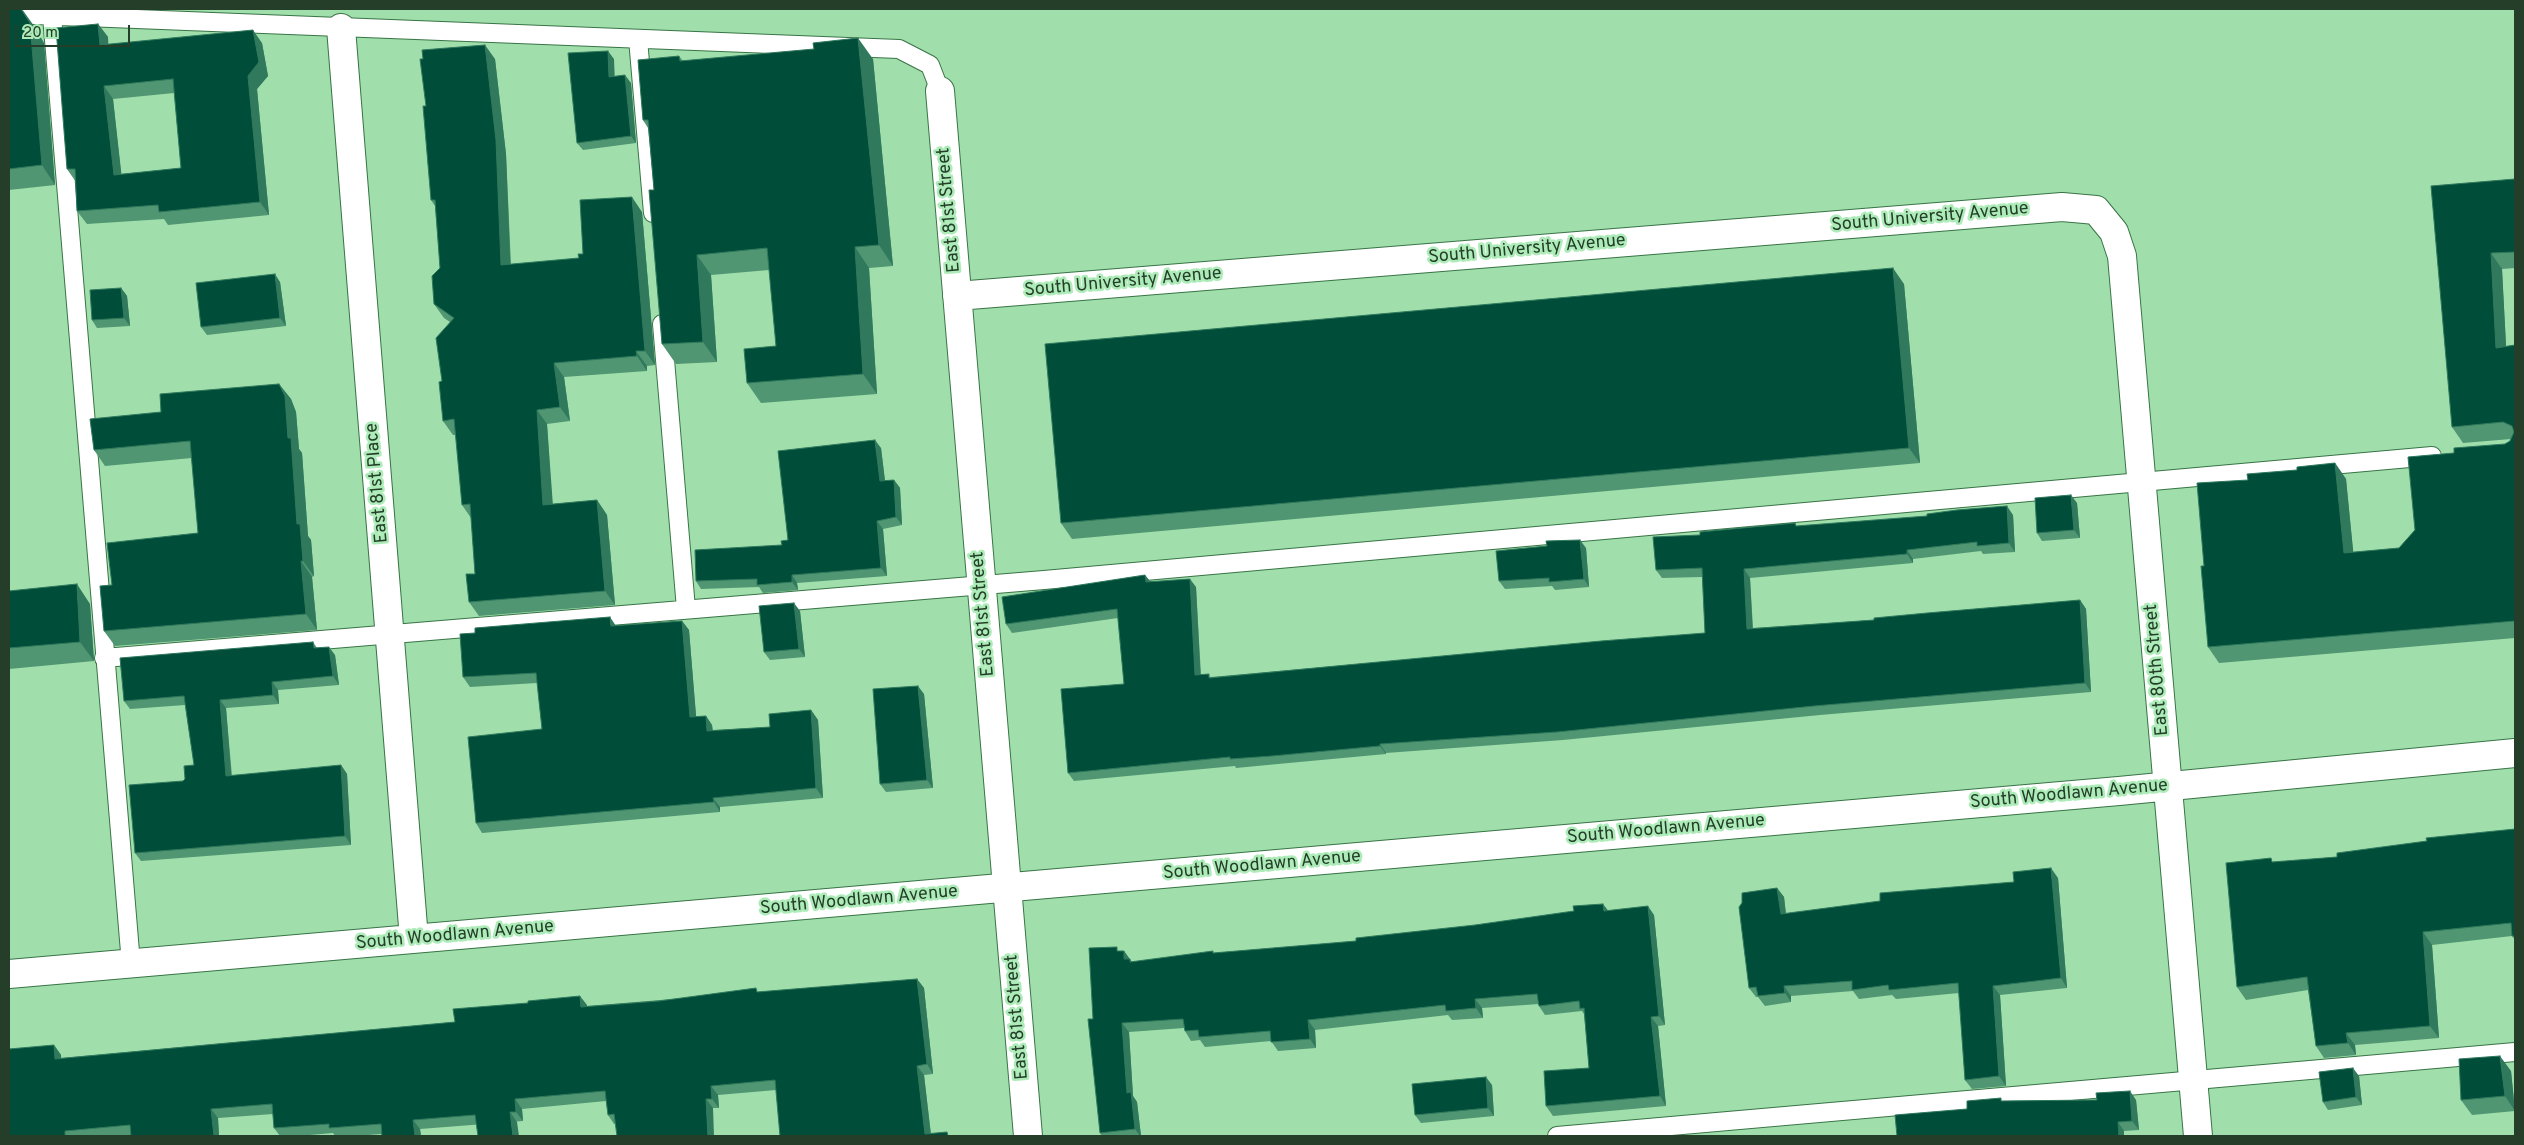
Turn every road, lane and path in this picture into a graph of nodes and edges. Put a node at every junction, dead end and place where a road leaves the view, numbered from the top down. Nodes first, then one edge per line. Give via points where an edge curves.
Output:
1 (9, 14) edge
2 (52, 16) junction
3 (341, 28) junction
4 (638, 39) junction
5 (940, 91) joint
6 (2096, 210) joint
7 (654, 226) edge
8 (957, 296) junction
9 (661, 304) edge
10 (2446, 454) edge
11 (2142, 481) junction
12 (982, 585) junction
13 (686, 608) junction
14 (390, 635) junction
15 (104, 658) junction
16 (2515, 753) edge
17 (2168, 786) junction
18 (1008, 888) junction
19 (414, 939) junction
20 (131, 964) junction
21 (9, 974) edge
22 (2515, 1052) edge
23 (2193, 1080) junction
24 (1028, 1136) edge
25 (1557, 1136) edge
26 (2198, 1136) edge

1 - 2 lane
2 - 3 lane
2 - 15 lane
3 - 4 lane
3 - 14 street, East 81st Place
4 - 5 lane via 900,49 930,65
4 - 7 lane
5 - 8 street, East 81st Street
6 - 8 street, South University Avenue via 2062,207
6 - 11 street, East 80th Street via 2114,232 2122,256
8 - 12 street, East 81st Street
9 - 13 lane
10 - 11 lane
11 - 12 lane
11 - 17 street, East 80th Street
12 - 13 lane
12 - 18 street, East 81st Street
13 - 14 lane
14 - 15 lane
14 - 19 street, East 81st Place
15 - 20 lane
16 - 17 street, South Woodlawn Avenue
17 - 18 street, South Woodlawn Avenue
17 - 23 street, East 80th Street
18 - 19 street, South Woodlawn Avenue
18 - 24 street, East 81st Street
19 - 20 street, South Woodlawn Avenue
20 - 21 street, South Woodlawn Avenue
22 - 23 lane
23 - 25 lane
23 - 26 street, East 80th Street

